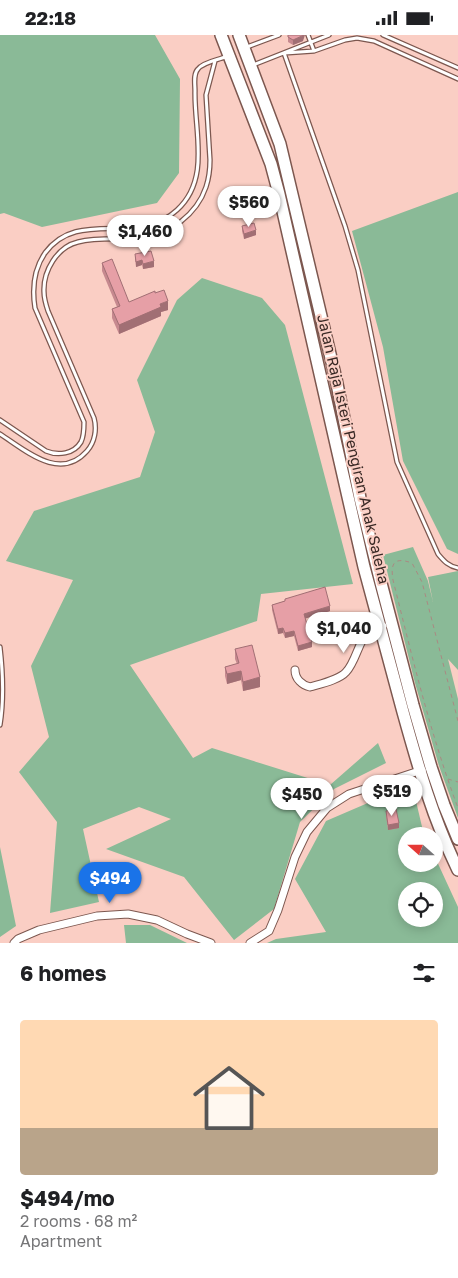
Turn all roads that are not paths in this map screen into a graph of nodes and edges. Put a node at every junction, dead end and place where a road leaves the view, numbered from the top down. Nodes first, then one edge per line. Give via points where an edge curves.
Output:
1 (278, 35) edge
2 (308, 35) edge
3 (330, 35) edge
4 (383, 35) edge
5 (228, 37) edge
6 (311, 43) junction
7 (244, 49) junction
8 (314, 51) junction
9 (284, 53) junction
10 (229, 55) junction
11 (215, 61) junction
12 (251, 66) junction
13 (458, 68) edge
14 (236, 73) junction
15 (458, 79) edge
16 (0, 421) edge
17 (0, 434) edge
18 (458, 568) edge
19 (392, 623) junction
20 (379, 627) junction
21 (0, 647) edge
22 (295, 670) dead end
23 (0, 725) edge
24 (431, 767) junction
25 (419, 771) junction
26 (458, 839) edge
27 (458, 870) edge
28 (14, 943) edge
29 (211, 943) edge
30 (250, 943) edge

1 - 7 lane
2 - 6 lane
3 - 6 lane
4 - 13 lane
5 - 7 main road, Jalan Raja Isteri Pengiran Anak Saleha
5 - 10 main road, Jalan Raja Isteri Pengiran Anak Saleha
6 - 8 lane
6 - 9 lane
7 - 10 lane
7 - 12 main road, Jalan Raja Isteri Pengiran Anak Saleha
8 - 9 lane
8 - 15 lane via 357,37 374,41
9 - 12 lane
9 - 18 lane via 358,270 397,462 438,554 444,562
10 - 11 lane
10 - 14 main road, Jalan Raja Isteri Pengiran Anak Saleha
11 - 16 lane via 196,70 197,176 194,188 182,205 164,220 149,226 81,230 64,236 43,255 36,270 36,308 84,422 81,441 68,453 51,454
11 - 17 lane via 206,95 210,169 195,207 178,224 159,234 76,243 59,253 47,273 44,292 48,311 96,425 89,449 74,461 45,463
12 - 14 lane
12 - 19 main road, Jalan Raja Isteri Pengiran Anak Saleha via 284,158 336,379 360,498
14 - 20 main road, Jalan Raja Isteri Pengiran Anak Saleha via 280,194
19 - 20 street
19 - 24 main road, Jalan Raja Isteri Pengiran Anak Saleha
20 - 22 street via 365,635 351,666 341,677 310,687 301,683
20 - 25 main road, Jalan Raja Isteri Pengiran Anak Saleha
21 - 23 lane
24 - 25 street
24 - 26 main road, Jalan Raja Isteri Pengiran Anak Saleha
25 - 27 main road, Jalan Raja Isteri Pengiran Anak Saleha
25 - 30 street via 349,794 327,808 307,832 295,857 269,931
28 - 29 street via 39,930 98,915 128,914 157,920

